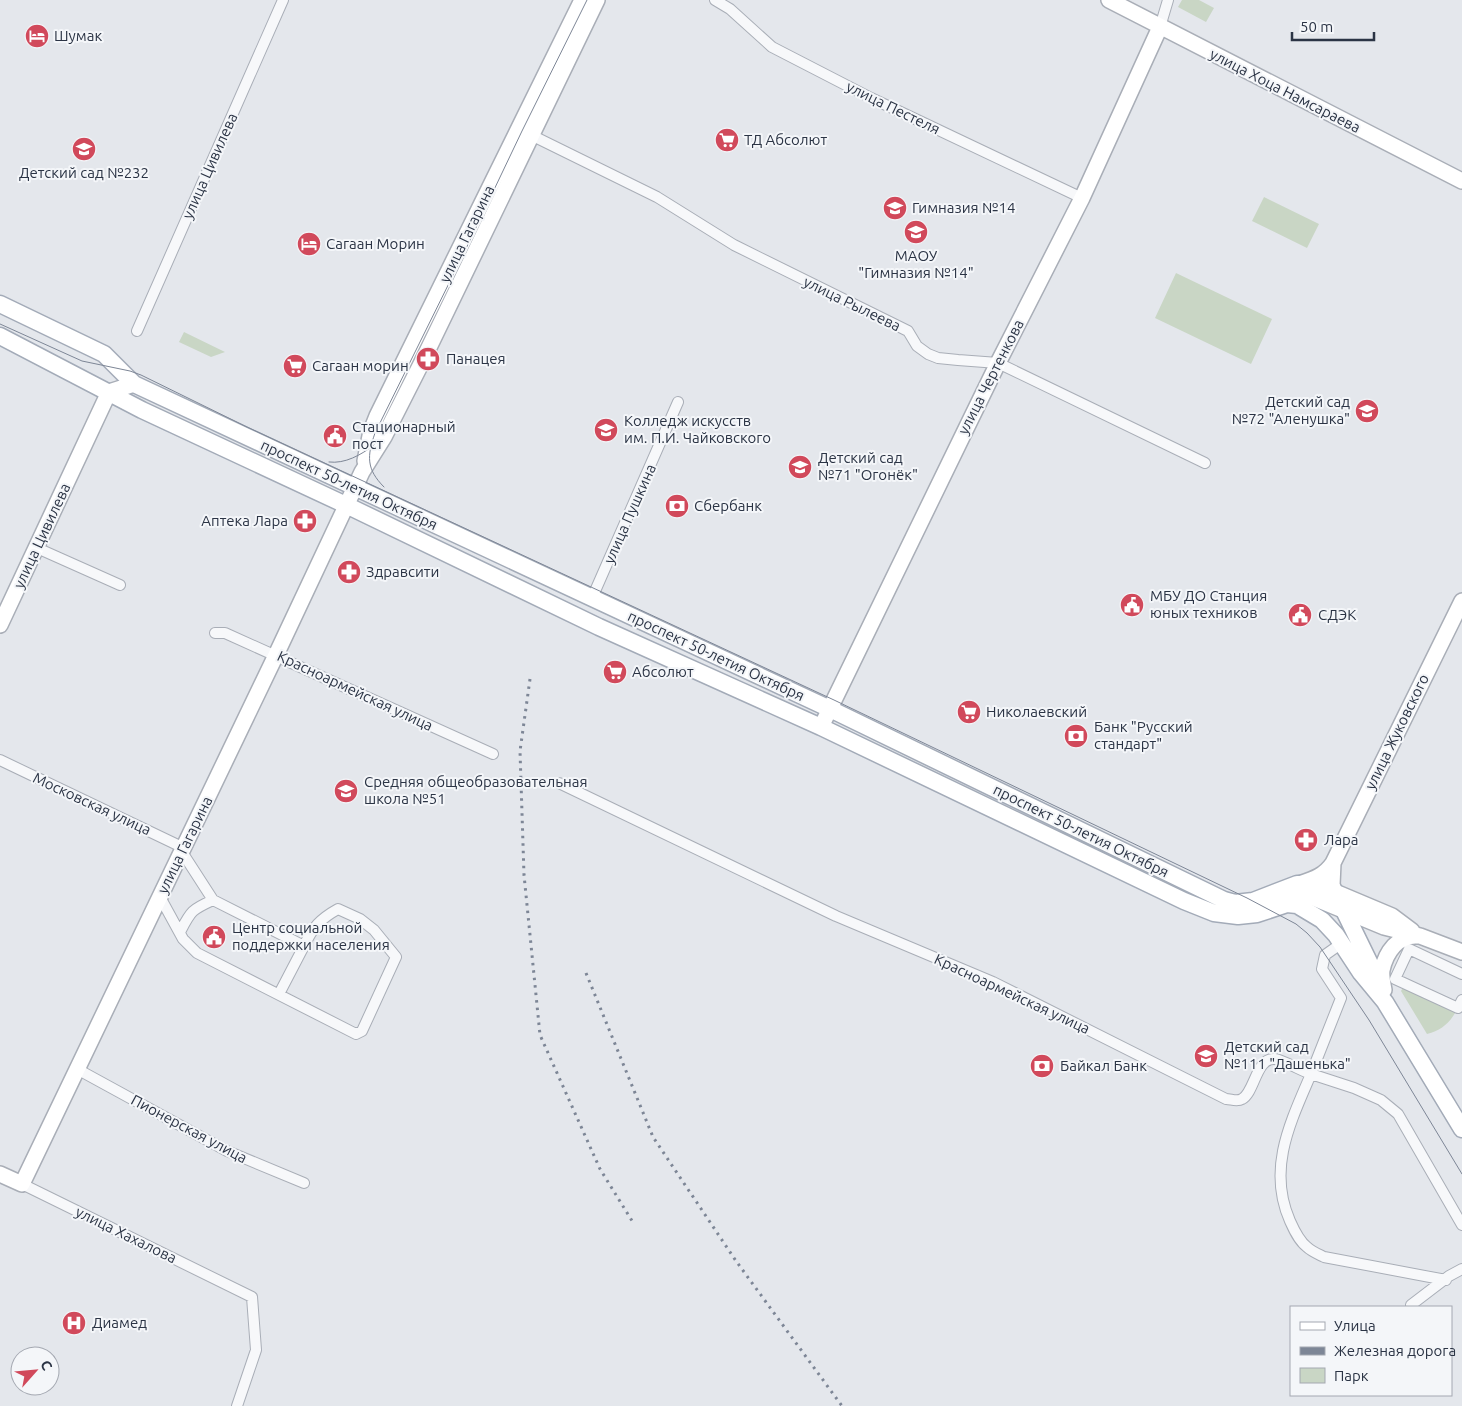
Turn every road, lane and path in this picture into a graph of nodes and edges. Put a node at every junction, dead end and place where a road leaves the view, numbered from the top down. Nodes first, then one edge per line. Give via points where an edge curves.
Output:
1 (283, 0) edge
2 (582, 0) edge
3 (597, 0) edge
4 (716, 0) edge
5 (1109, 0) edge
6 (1168, 0) edge
7 (1160, 27) junction
8 (531, 135) junction
9 (1462, 181) edge
10 (1082, 198) junction
11 (0, 304) edge
12 (137, 331) dead end
13 (0, 336) edge
14 (998, 363) junction
15 (134, 384) junction
16 (109, 392) junction
17 (678, 402) dead end
18 (1204, 463) dead end
19 (362, 472) junction
20 (356, 488) junction
21 (348, 506) junction
22 (37, 548) junction
23 (120, 585) dead end
24 (592, 598) junction
25 (1462, 601) edge
26 (0, 626) edge
27 (215, 633) dead end
28 (276, 655) junction
29 (830, 709) junction
30 (822, 727) junction
31 (493, 754) dead end
32 (0, 760) edge
33 (560, 783) dead end
34 (183, 850) junction
35 (1333, 863) junction
36 (1297, 884) junction
37 (1334, 892) junction
38 (160, 898) junction
39 (213, 900) junction
40 (1277, 907) junction
41 (1344, 910) junction
42 (180, 932) junction
43 (1420, 936) junction
44 (1342, 943) junction
45 (304, 946) junction
46 (1462, 952) edge
47 (1462, 974) edge
48 (279, 994) junction
49 (1462, 1000) edge
50 (1386, 1002) junction
51 (77, 1069) junction
52 (1311, 1074) junction
53 (1462, 1129) edge
54 (0, 1174) edge
55 (304, 1183) dead end
56 (22, 1184) junction
57 (1462, 1224) edge
58 (1462, 1269) edge
59 (1446, 1280) junction
60 (1411, 1305) dead end
61 (237, 1406) edge

1 - 12 street, улица Цивилева
2 - 19 street, улица Гагарина via 378,416
3 - 8 street, улица Гагарина
4 - 10 street, улица Пестеля via 772,47
5 - 7 street, улица Хоца Намсараева
6 - 7 street
7 - 9 street, улица Хоца Намсараева
7 - 10 street, улица Чертенкова
8 - 14 street, улица Рылеева via 657,197 734,245 908,331 917,346 928,354 938,358
8 - 19 street, улица Гагарина via 384,437
10 - 14 street, улица Чертенкова
11 - 15 main road, проспект 50-летия Октября via 104,354
13 - 16 main road, проспект 50-летия Октября
14 - 18 street, улица Рылеева
14 - 29 street, улица Чертенкова
15 - 16 street
15 - 20 main road, проспект 50-летия Октября
16 - 21 main road, проспект 50-летия Октября
16 - 22 street, улица Цивилева
17 - 24 street, улица Пушкина
19 - 20 street, улица Гагарина
20 - 21 street, улица Гагарина
20 - 24 main road, проспект 50-летия Октября
21 - 28 street, улица Гагарина
21 - 30 main road, проспект 50-летия Октября via 599,627
22 - 23 street
22 - 26 street, улица Цивилева
24 - 29 main road, проспект 50-летия Октября
25 - 35 street, улица Жуковского
27 - 28 street, Красноармейская улица via 225,633
28 - 31 street, Красноармейская улица
28 - 34 street, улица Гагарина
29 - 30 street, улица Чертенкова
29 - 36 main road, проспект 50-летия Октября via 1224,900 1235,903 1253,901
30 - 40 main road, проспект 50-летия Октября via 1184,902 1214,913 1238,916 1258,914
32 - 34 street, Московская улица
33 - 52 street, Красноармейская улица via 836,916 993,982 1226,1098 1243,1099 1260,1068 1274,1059
34 - 38 street, улица Гагарина
34 - 39 street
35 - 36 street via 1320,877
35 - 37 street
36 - 37 main road, проспект 50-летия Октября via 1312,884
37 - 41 main road, проспект 50-летия Октября
37 - 43 street via 1392,916
38 - 42 street
38 - 51 street, улица Гагарина
39 - 42 street via 194,909
39 - 45 street
40 - 41 street via 1301,896 1309,896
40 - 44 main road, проспект 50-летия Октября via 1287,904 1304,908 1322,920
41 - 43 street via 1384,927
41 - 50 main road, проспект 50-летия Октября
42 - 48 street via 197,953
43 - 46 street
43 - 50 street via 1404,938 1387,954 1382,972
44 - 50 main road, проспект 50-летия Октября via 1361,973
44 - 52 street via 1325,955 1322,969 1341,998
45 - 48 street
45 - 48 street via 323,917 338,909 374,930 396,957 360,1034
47 - 49 street via 1409,949 1395,979 1458,1008
50 - 53 main road, проспект 50-летия Октября
51 - 55 street, Пионерская улица via 227,1151
51 - 56 street, улица Гагарина
52 - 57 street via 1381,1100 1398,1114
52 - 59 street via 1288,1129 1280,1167 1279,1183 1285,1210 1299,1238 1307,1248 1324,1257
54 - 56 street, улица Хахалова
56 - 61 street, улица Хахалова via 252,1296 256,1350
58 - 59 street
59 - 60 street

